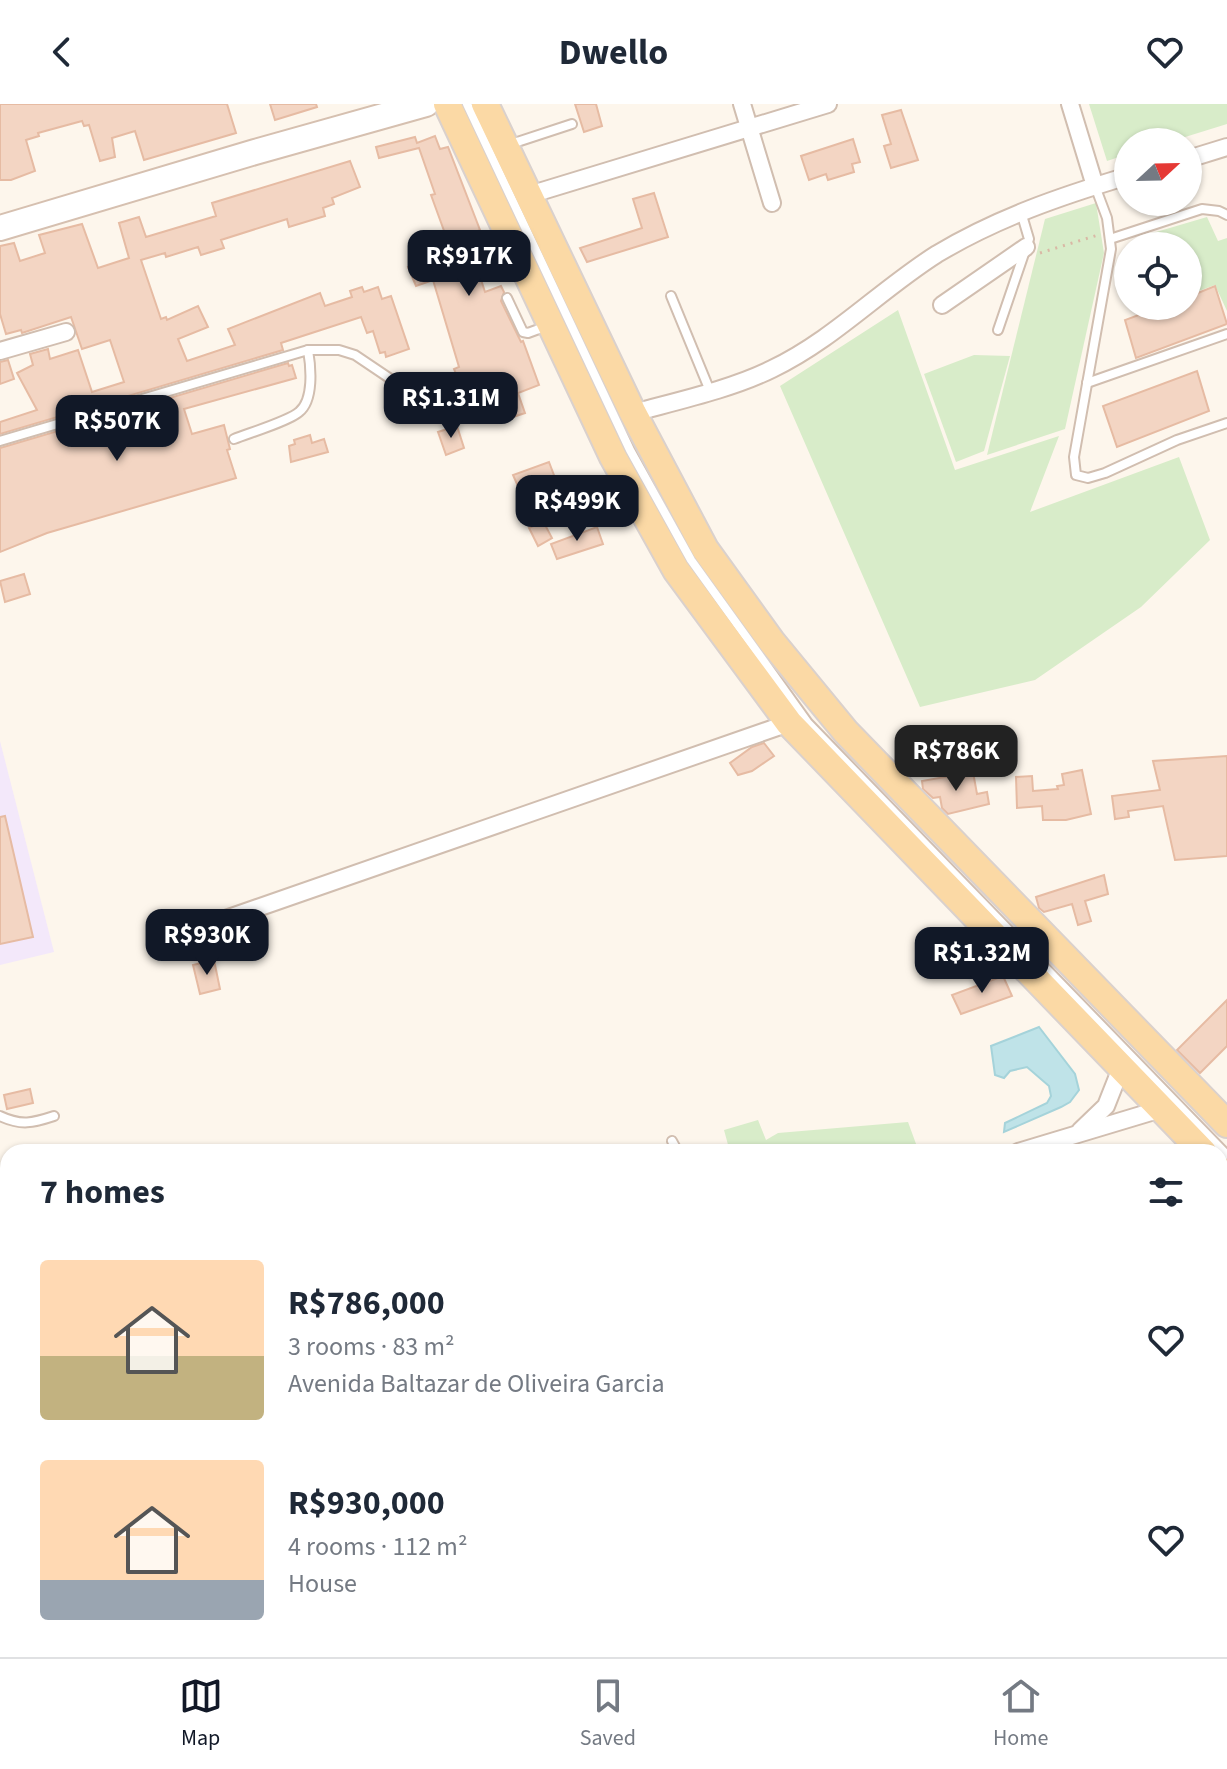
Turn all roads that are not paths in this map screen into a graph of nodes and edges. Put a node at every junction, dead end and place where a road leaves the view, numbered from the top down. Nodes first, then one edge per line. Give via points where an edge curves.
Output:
1 (426, 104) edge
2 (447, 104) edge
3 (467, 104) edge
4 (484, 104) edge
5 (742, 104) edge
6 (828, 104) edge
7 (1070, 104) edge
8 (572, 124) dead end
9 (749, 128) junction
10 (505, 146) junction
11 (1227, 147) edge
12 (1202, 155) edge
13 (1114, 180) edge
14 (503, 181) junction
15 (1095, 186) junction
16 (529, 195) junction
17 (772, 203) dead end
18 (1020, 211) junction
19 (1227, 215) edge
20 (0, 228) edge
21 (1110, 236) junction
22 (1024, 253) junction
23 (671, 296) dead end
24 (507, 298) dead end
25 (942, 305) dead end
26 (552, 325) junction
27 (998, 330) dead end
28 (66, 332) dead end
29 (1227, 334) edge
30 (308, 350) junction
31 (0, 351) edge
32 (1087, 383) junction
33 (404, 388) dead end
34 (710, 391) junction
35 (633, 413) junction
36 (1227, 423) edge
37 (234, 439) dead end
38 (0, 441) edge
39 (630, 450) junction
40 (705, 549) junction
41 (676, 570) junction
42 (789, 723) junction
43 (188, 942) dead end
44 (1118, 1011) junction
45 (1127, 1063) junction
46 (1161, 1109) junction
47 (0, 1116) edge
48 (54, 1116) dead end
49 (1227, 1124) edge
50 (1076, 1135) junction
51 (672, 1141) dead end
52 (674, 1144) edge
53 (1045, 1144) edge
54 (1195, 1144) edge
55 (1215, 1144) edge

1 - 20 main road
2 - 14 lane
2 - 26 main road
3 - 14 lane
4 - 10 main road
4 - 14 lane
5 - 9 street
6 - 9 street
7 - 15 street
8 - 10 lane
9 - 16 street
9 - 17 street
10 - 16 main road
11 - 12 street
13 - 15 street
14 - 39 lane
15 - 18 street
15 - 21 lane
16 - 35 main road
18 - 22 lane via 1029,239
18 - 34 street via 935,255 811,347 771,370
19 - 21 lane via 1202,209
21 - 32 lane
22 - 25 street
22 - 27 lane
23 - 34 lane
24 - 26 lane via 523,332
26 - 41 main road via 613,457
28 - 31 street
29 - 32 lane
30 - 33 lane via 355,355
30 - 37 lane via 308,392 299,413
30 - 38 lane
32 - 36 lane via 1074,457 1076,475 1082,477 1105,473
34 - 35 street
35 - 40 main road
39 - 40 lane
39 - 41 lane
39 - 45 lane via 691,560 808,723
40 - 44 main road via 846,732
41 - 42 main road
42 - 43 street via 217,922
42 - 45 main road via 1095,1041
44 - 45 lane
44 - 49 main road
45 - 46 main road
45 - 50 street via 1106,1106
45 - 55 lane
46 - 50 street
46 - 54 main road
47 - 48 lane via 29,1125
50 - 53 street
51 - 52 lane

